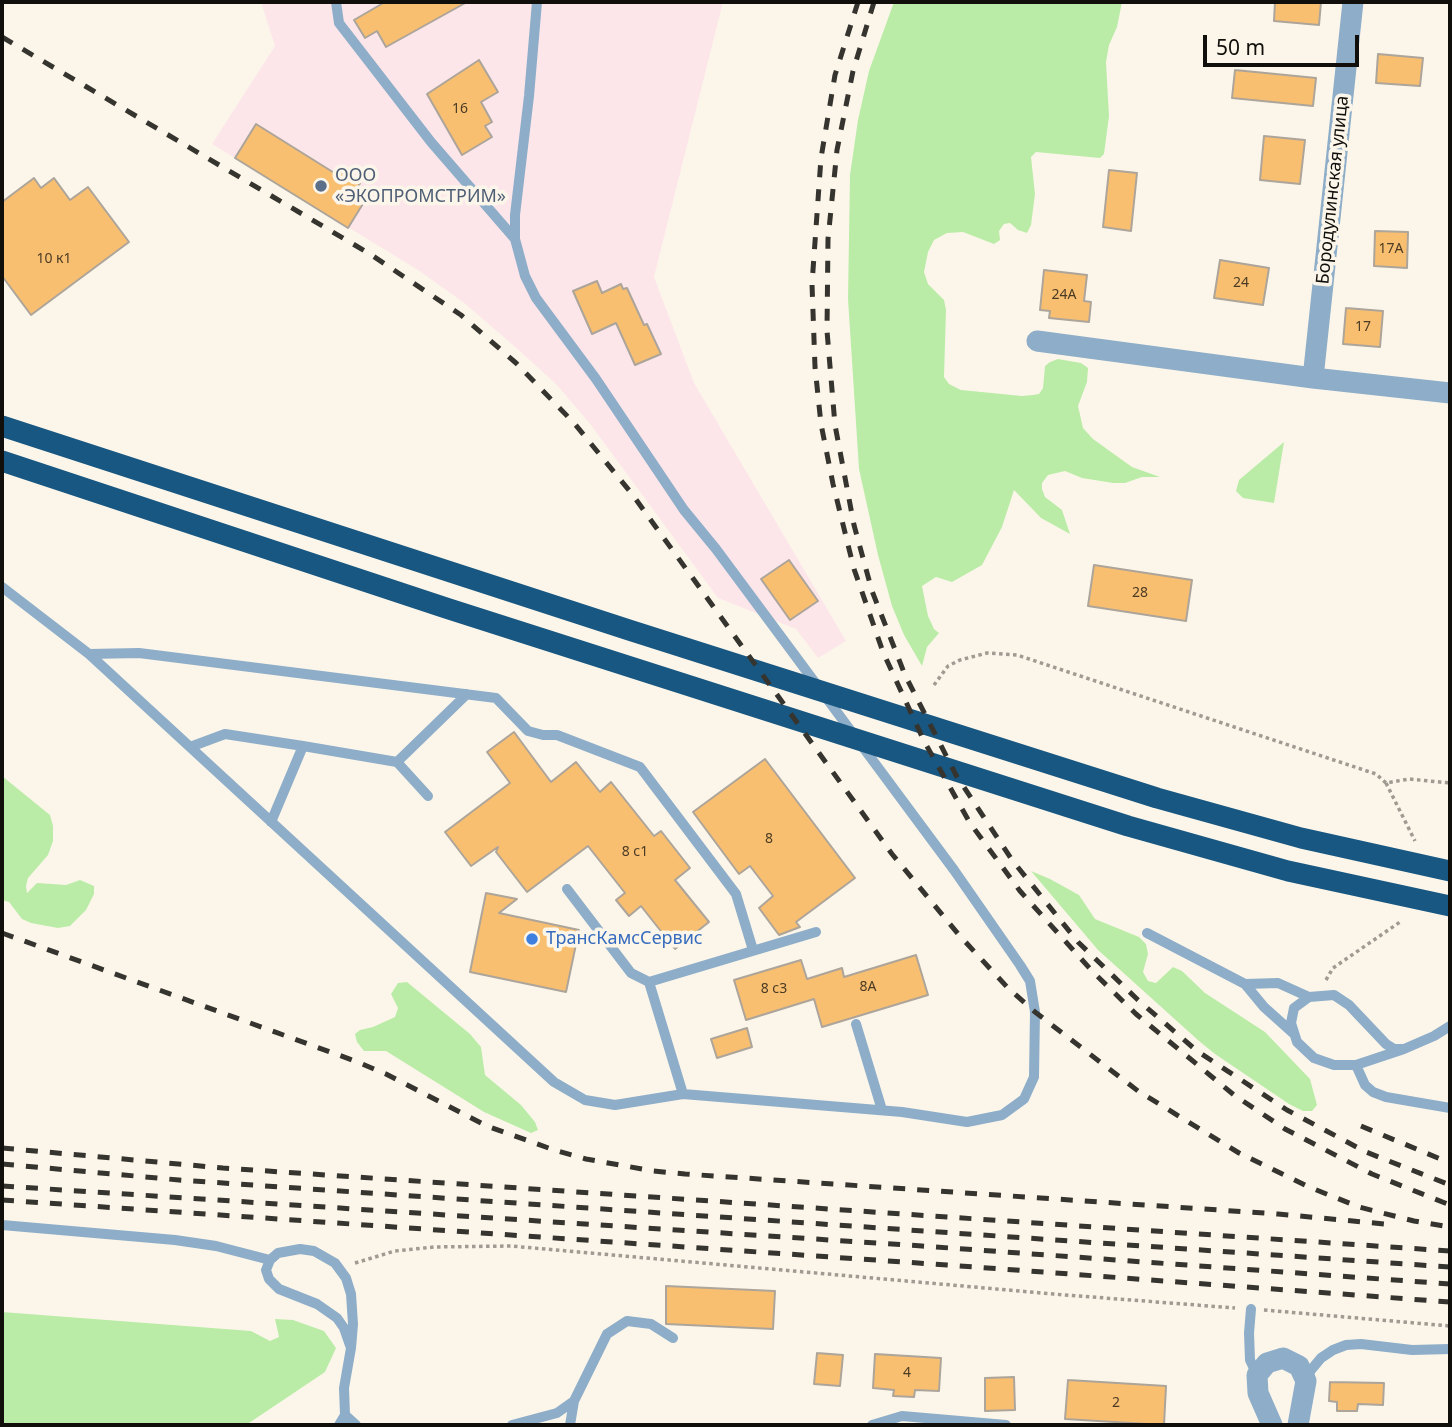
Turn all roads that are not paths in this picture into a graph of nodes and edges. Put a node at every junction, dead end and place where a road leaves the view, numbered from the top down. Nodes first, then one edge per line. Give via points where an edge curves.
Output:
1 (335, 2) edge
2 (537, 2) edge
3 (1353, 2) edge
4 (515, 239) junction
5 (1037, 341) dead end
6 (1313, 378) junction
7 (1450, 393) edge
8 (2, 426) edge
9 (2, 461) edge
10 (2, 587) edge
11 (89, 654) junction
12 (467, 694) junction
13 (303, 746) junction
14 (190, 747) junction
15 (397, 762) junction
16 (428, 796) dead end
17 (271, 822) junction
18 (1445, 871) edge
19 (566, 889) dead end
20 (1442, 905) edge
21 (816, 932) dead end
22 (1147, 933) dead end
23 (754, 950) junction
24 (649, 982) junction
25 (1245, 984) junction
26 (1309, 997) junction
27 (856, 1024) dead end
28 (1450, 1026) edge
29 (1293, 1033) junction
30 (1404, 1049) junction
31 (1356, 1065) junction
32 (683, 1094) junction
33 (1450, 1108) edge
34 (882, 1110) junction
35 (2, 1225) edge
36 (270, 1260) junction
37 (1251, 1309) road end
38 (673, 1338) dead end
39 (351, 1348) junction
40 (1450, 1349) edge
41 (1257, 1375) junction
42 (1306, 1381) junction
43 (574, 1401) junction
44 (342, 1420) edge
45 (356, 1425) edge
46 (512, 1425) edge
47 (570, 1425) edge
48 (873, 1425) edge
49 (1006, 1425) edge
50 (1272, 1425) edge
51 (1298, 1425) edge

1 - 4 lane via 339,23 431,142
2 - 4 lane
3 - 6 street, Бородулинская улица
4 - 34 lane via 536,298 684,510 994,925 1030,981 1034,1077 1024,1099 1002,1115 967,1122
5 - 6 street
6 - 7 street
8 - 18 highway via 1039,761 1212,814
9 - 20 highway via 1058,804 1240,858
10 - 11 lane
11 - 12 lane via 138,653
11 - 14 lane
12 - 15 lane
12 - 23 lane via 496,698 528,731 557,735 640,767 737,894
13 - 14 lane via 225,734
13 - 15 lane
13 - 17 lane
14 - 17 lane
15 - 16 lane
17 - 32 lane via 554,1082 585,1100 615,1105
19 - 24 lane via 631,973
21 - 23 lane
22 - 25 lane
23 - 24 lane
24 - 32 lane
25 - 26 lane via 1278,983
25 - 29 lane
26 - 29 lane via 1294,1008
26 - 30 lane via 1326,994 1342,999 1386,1044
27 - 34 lane
28 - 30 lane
29 - 31 lane via 1314,1058 1334,1065
30 - 31 lane
31 - 33 lane via 1373,1092
32 - 34 lane
35 - 36 lane via 175,1240
36 - 39 lane via 269,1279 279,1289 317,1304 337,1318
36 - 39 lane via 278,1253 300,1249 314,1251 341,1268 351,1294
37 - 41 lane via 1250,1360
38 - 43 lane via 651,1324 627,1321 607,1334
39 - 44 lane
40 - 42 lane via 1346,1345 1321,1358
41 - 42 street via 1267,1363 1283,1358 1299,1366
41 - 50 street via 1258,1393
42 - 51 street
43 - 46 lane via 558,1413
43 - 47 lane
44 - 45 lane
48 - 49 lane via 902,1416

